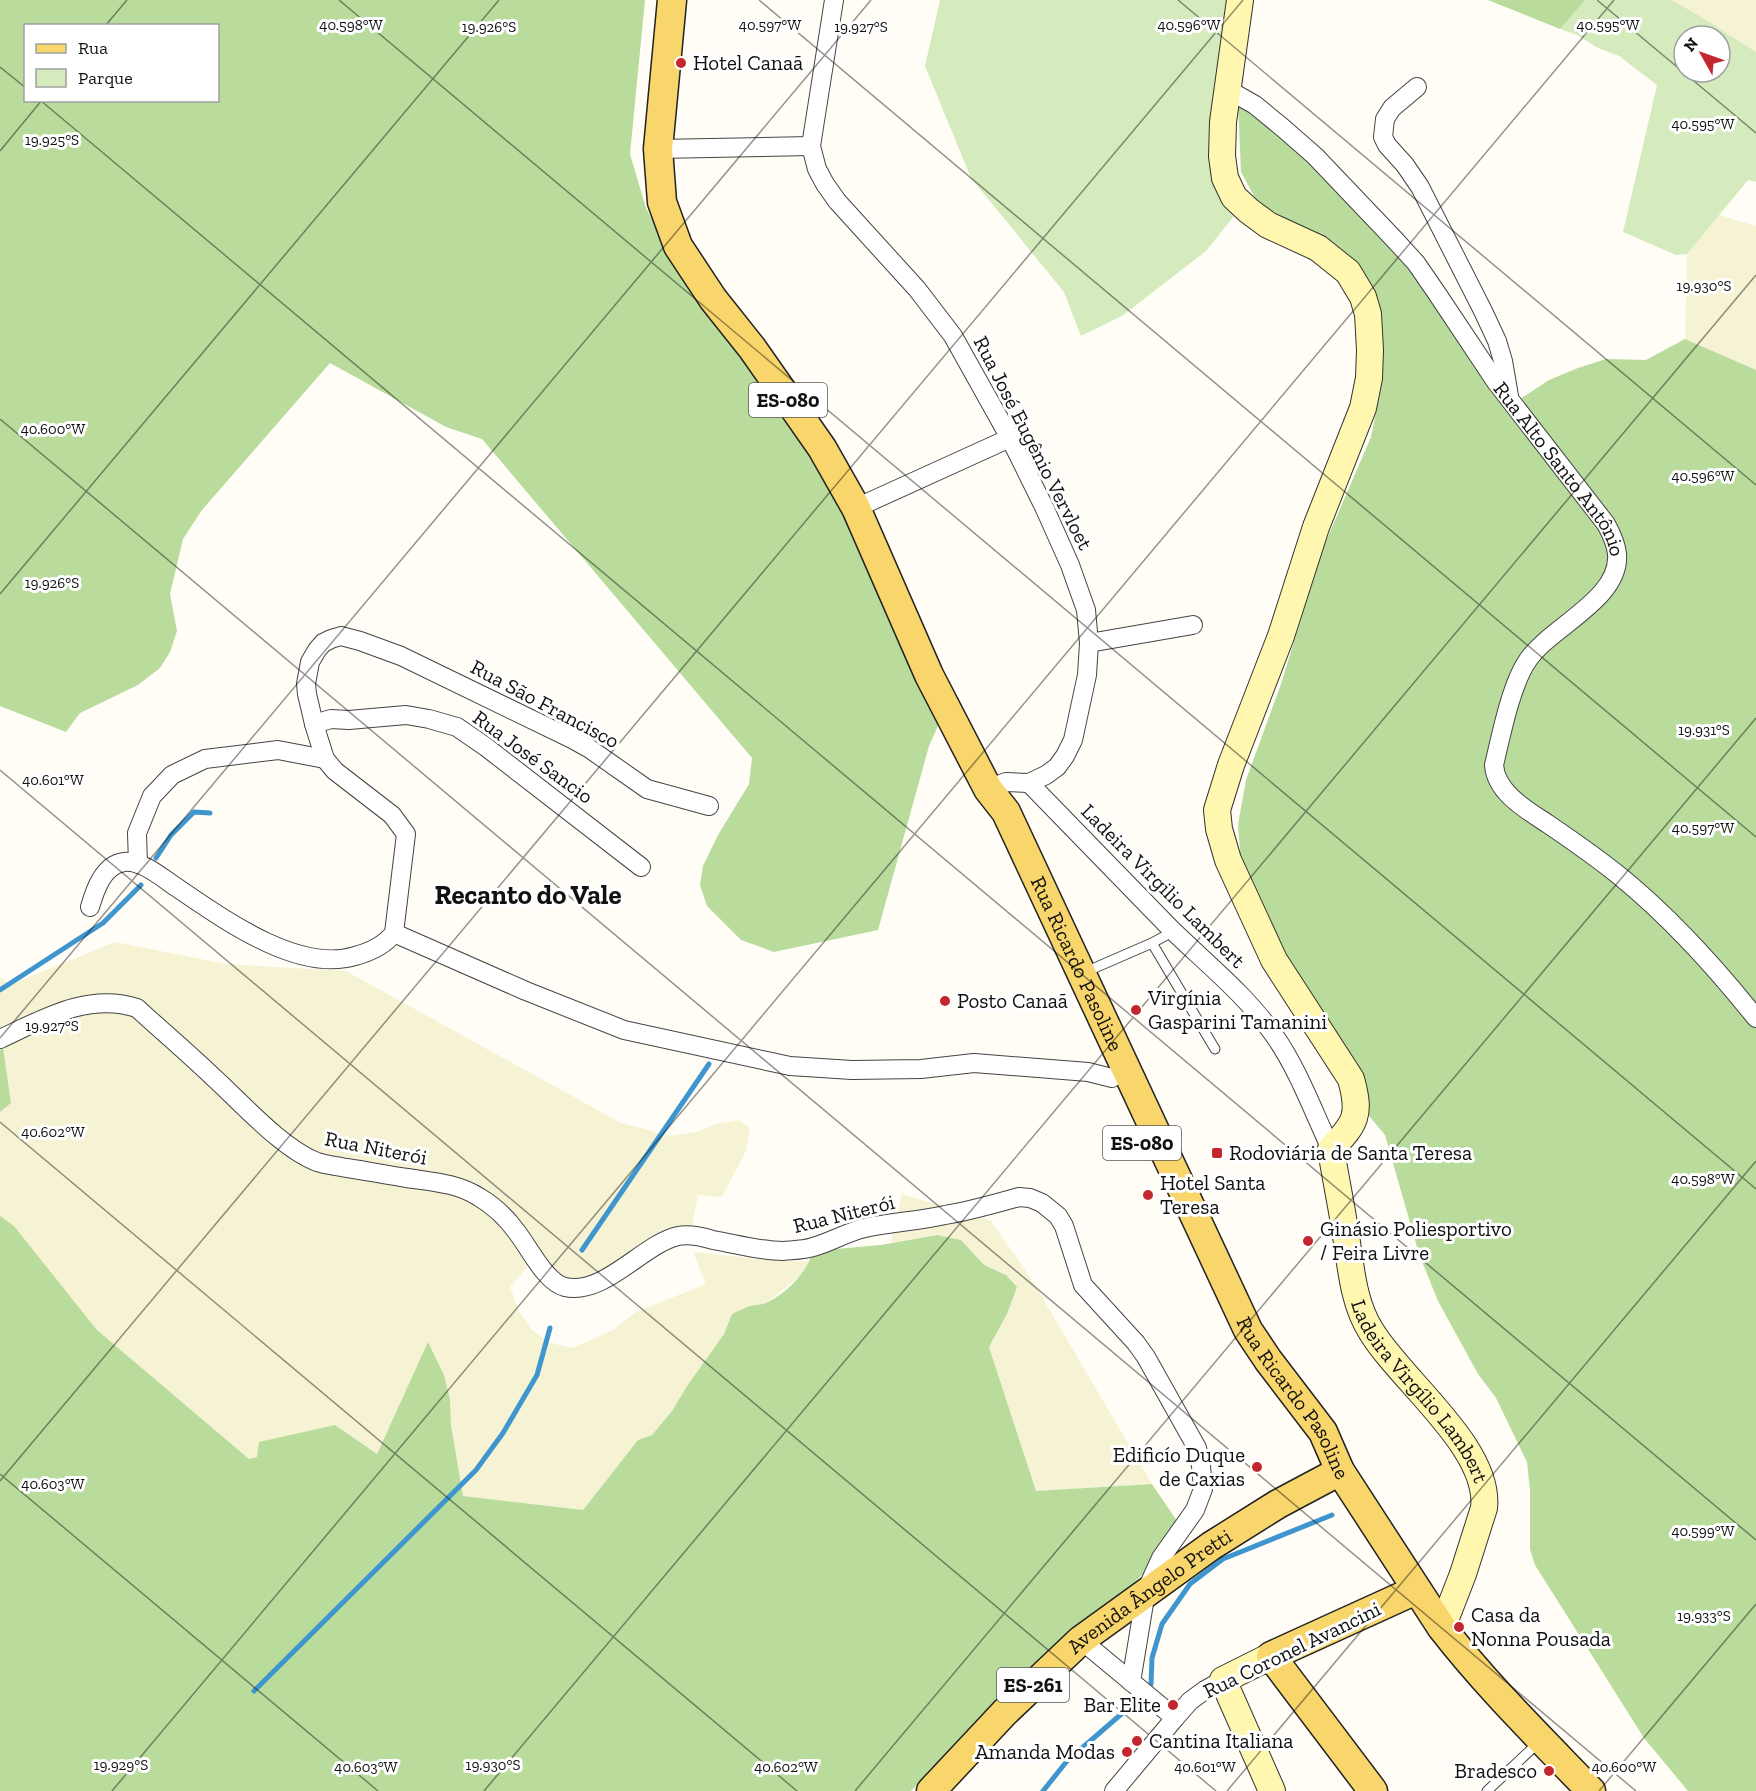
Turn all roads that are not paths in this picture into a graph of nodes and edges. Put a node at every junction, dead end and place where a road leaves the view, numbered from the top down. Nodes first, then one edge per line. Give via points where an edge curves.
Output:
1 (672, 0) edge
2 (834, 0) edge
3 (1240, 0) edge
4 (1417, 87) dead end
5 (1227, 89) junction
6 (811, 146) junction
7 (658, 149) junction
8 (1510, 401) junction
9 (1010, 438) junction
10 (856, 508) junction
11 (1193, 625) dead end
12 (1089, 643) junction
13 (314, 724) junction
14 (325, 759) junction
15 (1029, 783) junction
16 (988, 789) junction
17 (709, 806) dead end
18 (138, 864) junction
19 (641, 867) dead end
20 (90, 907) dead end
21 (1174, 931) junction
22 (394, 933) junction
23 (1152, 943) junction
24 (1081, 974) junction
25 (1756, 1018) edge
26 (0, 1039) edge
27 (1215, 1049) dead end
28 (1112, 1078) junction
29 (1330, 1149) junction
30 (1340, 1471) junction
31 (1416, 1590) junction
32 (1146, 1591) junction
33 (1442, 1628) junction
34 (1081, 1640) junction
35 (1271, 1656) junction
36 (1223, 1680) junction
37 (1141, 1690) junction
38 (1175, 1718) junction
39 (1541, 1740) junction
40 (931, 1791) edge
41 (1114, 1791) edge
42 (1272, 1791) edge
43 (1373, 1791) edge
44 (1488, 1791) edge
45 (1592, 1791) edge

1 - 7 main road, ES-080
2 - 6 street, Rua José Eugênio Vervloet
3 - 5 street
4 - 8 street via 1392,108 1385,119 1383,137 1420,187 1492,331 1503,361
5 - 8 street, Rua Alto Santo Antônio via 1255,105 1314,156 1416,263
5 - 29 street via 1222,156 1225,178 1234,197 1268,225 1318,248 1348,273 1363,297 1370,329 1369,378 1363,408 1316,527 1217,810 1228,860 1274,960 1351,1078 1356,1105 1353,1121
6 - 7 street
6 - 9 street, Rua José Eugênio Vervloet via 817,169 837,201 917,289 953,336
7 - 10 main road, ES-080 via 662,202 678,246 822,448
8 - 25 street, Rua Alto Santo Antônio via 1606,524 1614,540 1617,566 1598,596 1535,651 1521,671 1494,765 1498,781 1518,803 1622,878 1663,915
9 - 10 street
9 - 12 street, Rua José Eugênio Vervloet via 1070,564 1086,610
10 - 16 main road, ES-080 via 929,675
11 - 12 street
12 - 15 street, Rua José Eugênio Vervloet via 1087,675 1073,740 1057,767
13 - 14 street, Rua São Francisco
13 - 17 street, Rua São Francisco via 307,675 323,643 341,636 401,656 572,739 647,789
13 - 19 street, Rua José Sancio via 331,719 406,715 457,728
14 - 18 street via 278,750 205,759 172,775 152,796 137,833
14 - 22 street via 392,815 406,834
15 - 16 street, Rua José Eugênio Vervloet via 1006,782
15 - 21 street, Ladeira Virgilio Lambert
16 - 24 main road, Rua Ricardo Pasoline / ES-080 via 1006,812
16 - 28 main road, Rua Ricardo Pasoline / ES-080 via 992,819
18 - 20 street via 122,862 111,868 96,886
18 - 22 street via 228,921 287,950 343,960 381,945
21 - 23 lane
21 - 29 street, Ladeira Virgilio Lambert via 1223,977 1274,1035
22 - 28 street via 526,992 624,1030 790,1066 875,1070 974,1064 1088,1072
23 - 24 lane
23 - 27 lane
24 - 30 main road, Rua Ricardo Pasoline / ES-080 via 1248,1330 1323,1432
26 - 32 street, Rua Niterói via 73,1007 102,1002 137,1008 256,1119 298,1151 317,1162 465,1189 501,1213 545,1272 565,1287 592,1285 658,1244 682,1235 754,1248 801,1250 867,1227 945,1215 1019,1197 1042,1203 1064,1226 1083,1285 1146,1357 1197,1448 1203,1489 1195,1510 1161,1558
28 - 30 main road, Rua Ricardo Pasoline / ES-080 via 1241,1352 1310,1443
29 - 33 street, Ladeira Virgílio Lambert via 1354,1286 1370,1330 1392,1362 1454,1433 1482,1479 1484,1508
30 - 31 main road
30 - 32 main road, Avenida Ângelo Pretti / ES-261 via 1259,1516
31 - 33 main road
31 - 35 main road, Rua Coronel Avancini
32 - 34 main road, Avenida Ângelo Pretti / ES-261
32 - 37 street, Rua Niterói
33 - 39 main road
34 - 37 street
34 - 40 main road, Avenida Ângelo Pretti / ES-261 via 1005,1712
35 - 36 street, Rua Coronel Avancini
35 - 43 main road
36 - 38 street, Rua Coronel Avancini via 1190,1701
36 - 42 street
37 - 38 street
38 - 41 street, Rua Coronel Avancini
39 - 44 lane
39 - 45 main road

